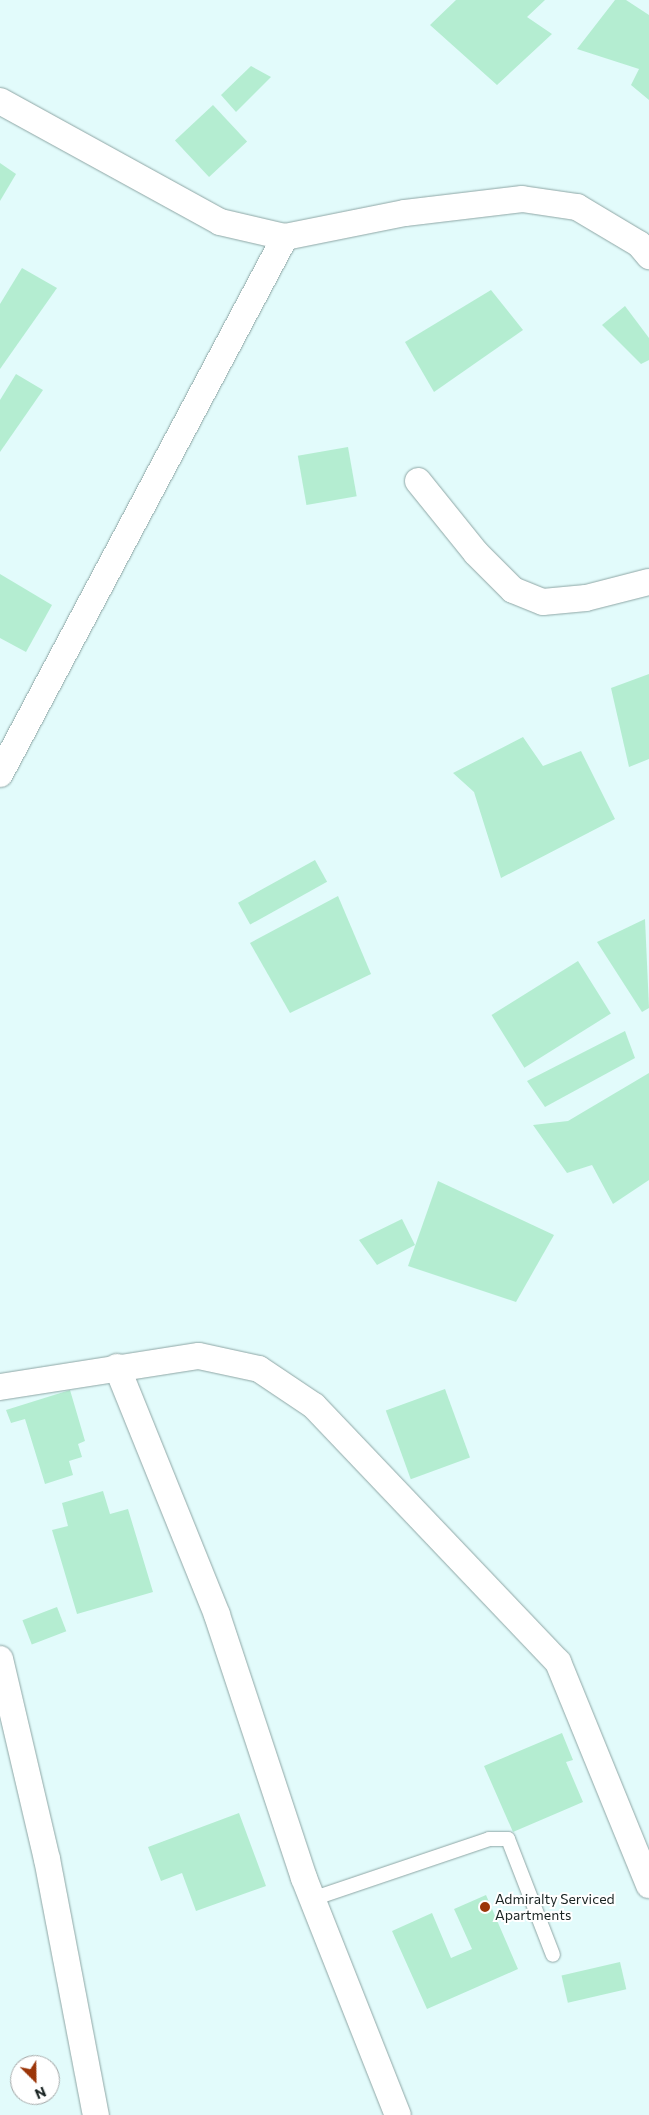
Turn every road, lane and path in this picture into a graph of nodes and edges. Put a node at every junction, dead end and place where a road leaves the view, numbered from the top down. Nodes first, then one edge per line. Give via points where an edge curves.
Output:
1 (0, 101) edge
2 (285, 238) junction
3 (649, 256) edge
4 (418, 481) dead end
5 (649, 582) edge
6 (0, 774) edge
7 (117, 1367) junction
8 (0, 1387) edge
9 (0, 1659) edge
10 (649, 1885) edge
11 (312, 1899) junction
12 (553, 1955) dead end
13 (96, 2115) edge
14 (398, 2115) edge

1 - 2 street via 220,222
2 - 3 street via 404,213 522,199 576,207 639,244
2 - 6 street
4 - 5 street via 476,554 513,590 543,602 586,598
7 - 8 street
7 - 10 street via 199,1356 260,1369 314,1406 558,1662
7 - 11 street via 217,1614
9 - 13 street via 47,1859
11 - 12 lane via 489,1839 508,1839
11 - 14 street

